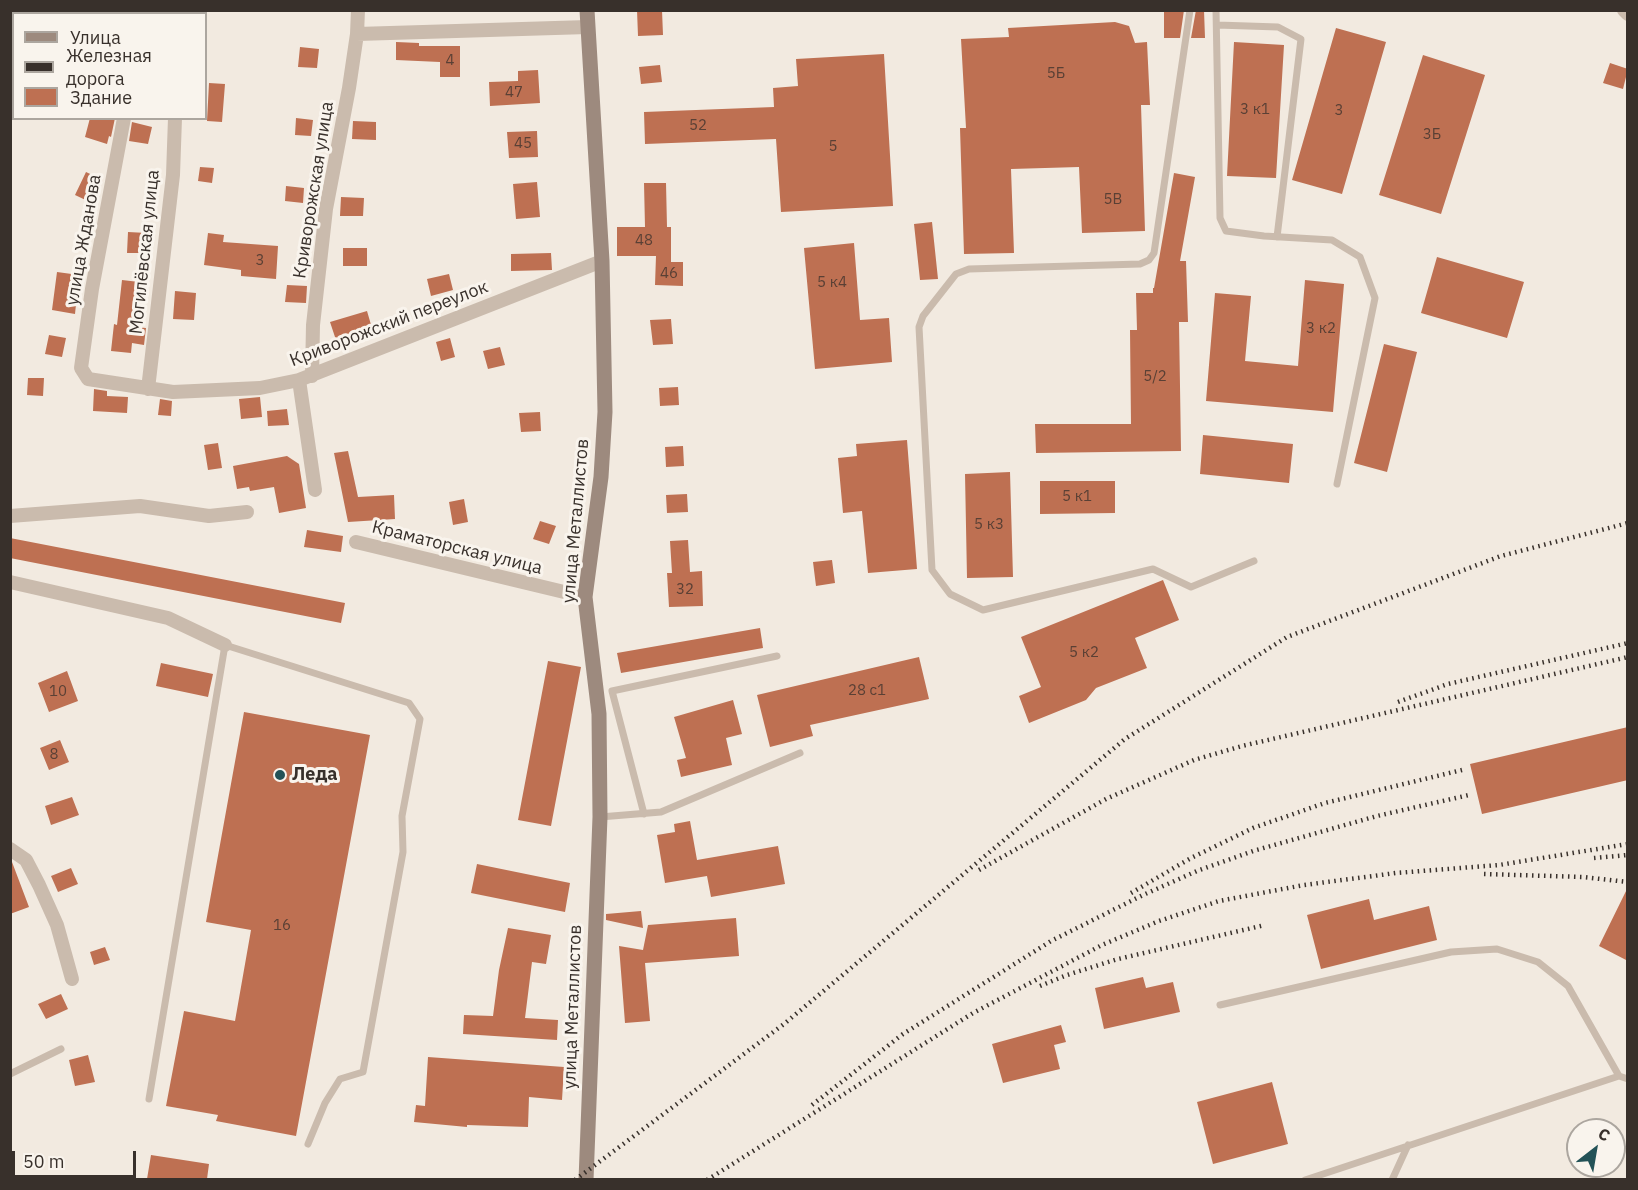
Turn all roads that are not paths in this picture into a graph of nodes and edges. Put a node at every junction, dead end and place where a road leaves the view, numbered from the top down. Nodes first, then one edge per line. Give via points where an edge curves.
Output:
1 (358, 10) edge
2 (587, 10) edge
3 (1190, 10) edge
4 (1216, 10) edge
5 (1624, 10) edge
6 (1628, 14) edge
7 (1217, 25) junction
8 (588, 27) junction
9 (357, 34) junction
10 (124, 120) edge
11 (175, 120) edge
12 (1277, 237) junction
13 (602, 261) junction
14 (81, 368) joint
15 (306, 378) junction
16 (148, 389) junction
17 (1337, 484) dead end
18 (315, 490) dead end
19 (247, 512) dead end
20 (10, 516) edge
21 (356, 542) dead end
22 (1254, 561) dead end
23 (10, 582) edge
24 (585, 597) junction
25 (225, 645) junction
26 (777, 656) dead end
27 (800, 753) dead end
28 (644, 814) junction
29 (600, 817) junction
30 (10, 849) edge
31 (72, 979) dead end
32 (1220, 1005) dead end
33 (61, 1049) dead end
34 (10, 1074) edge
35 (1619, 1076) junction
36 (1628, 1079) edge
37 (148, 1099) dead end
38 (308, 1144) dead end
39 (1408, 1145) junction
40 (1334, 1170) junction
41 (586, 1179) edge
42 (1305, 1179) edge
43 (1323, 1179) edge
44 (1392, 1179) edge

1 - 9 street, Криворожская улица
2 - 8 street, улица Металлистов
3 - 22 lane via 1154,253 1149,260 1140,264 969,269 956,274 923,316 919,327 932,570 950,594 982,610 1153,570 1191,587
4 - 7 lane
5 - 6 street
7 - 12 lane via 1220,218 1226,231
7 - 12 lane via 1278,27 1301,39
8 - 9 street
8 - 13 street, улица Металлистов
9 - 15 street, Криворожская улица via 326,209
10 - 14 street, улица Жданова
11 - 16 street, Могилёвская улица via 173,174
12 - 17 lane via 1332,240 1360,257 1375,298
13 - 15 street, Криворожский переулок
13 - 24 street, улица Металлистов via 604,423
14 - 16 street, Криворожский переулок via 88,379
15 - 16 street, Криворожский переулок via 260,387 173,392
15 - 18 street
19 - 20 street via 209,516 140,506
21 - 24 street, Краматорская улица
23 - 25 street via 168,618
24 - 29 street, улица Металлистов via 598,714
25 - 37 lane
25 - 38 lane via 409,703 420,719 402,816 403,852 363,1072 340,1079
26 - 28 lane via 612,691
27 - 28 lane via 661,812
28 - 29 lane
29 - 41 street, улица Металлистов
30 - 31 street via 26,860 39,885 57,925
32 - 35 lane via 1451,952 1497,949 1538,962 1568,987
33 - 34 lane
35 - 36 lane
35 - 39 lane
39 - 40 lane
39 - 44 lane
40 - 42 lane
40 - 43 lane

